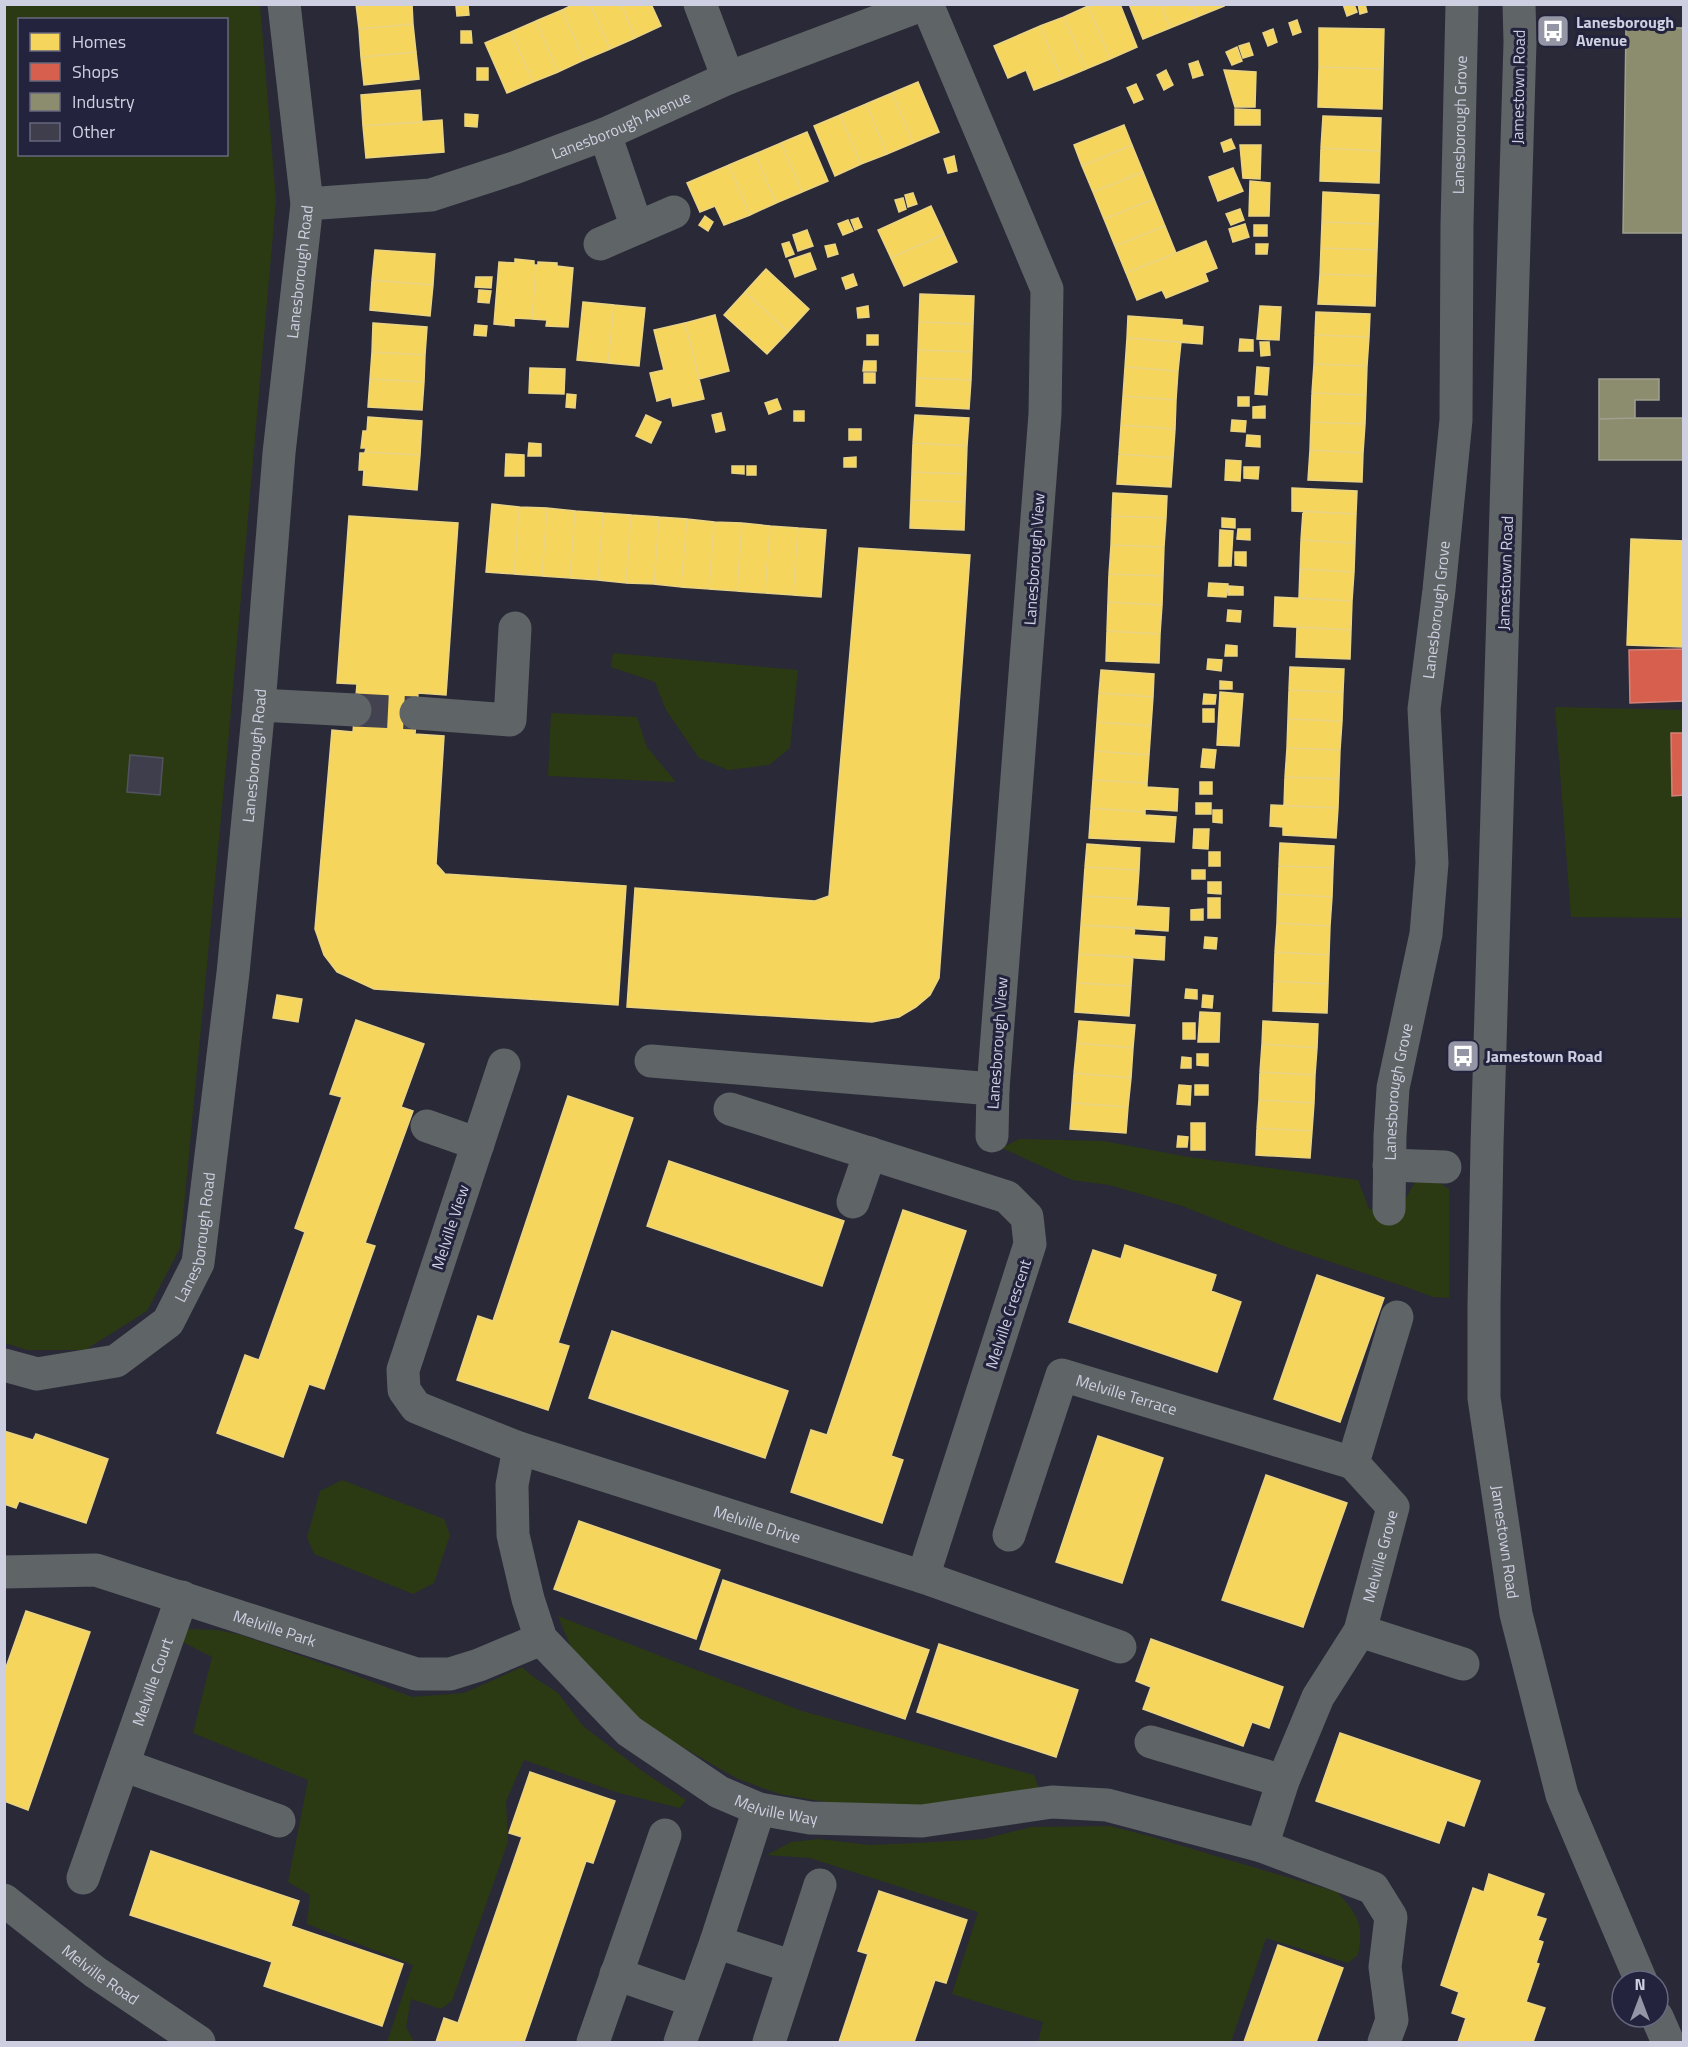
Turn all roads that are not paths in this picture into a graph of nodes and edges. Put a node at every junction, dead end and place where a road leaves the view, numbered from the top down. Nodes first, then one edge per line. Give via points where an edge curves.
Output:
1 (284, 4) edge
2 (700, 4) edge
3 (926, 4) edge
4 (1462, 4) edge
5 (1519, 4) edge
6 (728, 78) junction
7 (605, 134) junction
8 (307, 204) junction
9 (674, 212) dead end
10 (637, 228) junction
11 (600, 244) dead end
12 (515, 628) dead end
13 (260, 705) junction
14 (355, 710) tunnel mouth
15 (416, 714) tunnel mouth
16 (651, 1061) dead end
17 (504, 1065) dead end
18 (993, 1089) junction
19 (730, 1109) dead end
20 (427, 1126) dead end
21 (992, 1136) dead end
22 (478, 1144) junction
23 (870, 1153) junction
24 (1389, 1165) junction
25 (1444, 1167) dead end
26 (853, 1202) dead end
27 (1389, 1209) dead end
28 (1397, 1317) dead end
29 (4, 1365) edge
30 (404, 1390) joint
31 (519, 1448) junction
32 (1353, 1463) junction
33 (1009, 1535) dead end
34 (4, 1572) edge
35 (923, 1577) junction
36 (182, 1597) junction
37 (1360, 1630) junction
38 (541, 1639) junction
39 (1120, 1647) dead end
40 (1463, 1664) dead end
41 (1151, 1742) dead end
42 (123, 1765) junction
43 (1283, 1781) junction
44 (759, 1809) junction
45 (279, 1821) dead end
46 (665, 1835) dead end
47 (1262, 1846) junction
48 (83, 1878) dead end
49 (820, 1885) dead end
50 (4, 1900) edge
51 (716, 1942) junction
52 (794, 1966) junction
53 (1636, 1969) edge
54 (616, 1974) junction
55 (694, 2001) junction
56 (1662, 2029) edge
57 (200, 2043) edge
58 (593, 2043) edge
59 (680, 2043) edge
60 (769, 2043) edge
61 (1384, 2043) edge
62 (1668, 2043) edge

1 - 8 street, Lanesborough Road
2 - 6 street
3 - 6 street, Lanesborough Avenue
3 - 18 street, Lanesborough View via 1047,289 1046,414
4 - 24 street, Lanesborough Grove via 1456,420 1424,709 1432,862 1426,934 1393,1088
5 - 53 street, Jamestown Road via 1487,1145 1484,1398 1516,1614 1562,1795
6 - 7 street, Lanesborough Avenue
7 - 8 street, Lanesborough Avenue via 431,195
7 - 10 street
8 - 13 street, Lanesborough Road via 279,453
9 - 10 street
10 - 11 street
12 - 15 street via 510,720
13 - 14 street
13 - 29 street, Lanesborough Road via 198,1263 168,1322 116,1361 37,1374
16 - 18 street
17 - 22 street, Melville View
18 - 21 street, Lanesborough View
19 - 23 street, Melville Crescent
20 - 22 street
22 - 30 street, Melville View via 403,1370
23 - 26 street
23 - 35 street, Melville Crescent via 1006,1197 1027,1217 1030,1244
24 - 25 street
24 - 27 street, Lanesborough Grove
28 - 32 street
30 - 31 street, Melville Drive via 416,1407
31 - 35 street, Melville Drive
31 - 38 street, Melville Way via 512,1485 513,1535
32 - 33 street, Melville Terrace via 1062,1375
32 - 37 street, Melville Grove via 1393,1507
34 - 36 street, Melville Park via 96,1570
35 - 39 street, Melville Drive
36 - 38 street, Melville Park via 416,1674 450,1674
36 - 42 street, Melville Court
37 - 40 street
37 - 43 street, Melville Grove via 1318,1697
38 - 44 street, Melville Way via 629,1731 719,1792
41 - 43 street
42 - 45 street
42 - 48 street, Melville Court
43 - 47 street, Melville Grove
44 - 47 street, Melville Way via 810,1818 922,1821 1052,1802 1107,1805
44 - 51 street
46 - 54 street
47 - 61 street via 1373,1887 1391,1917 1385,1967 1392,2020
49 - 52 street
50 - 57 street, Melville Road via 95,1972
51 - 52 street
51 - 55 street
52 - 60 street
54 - 55 street
54 - 58 street
55 - 59 street
56 - 62 street

